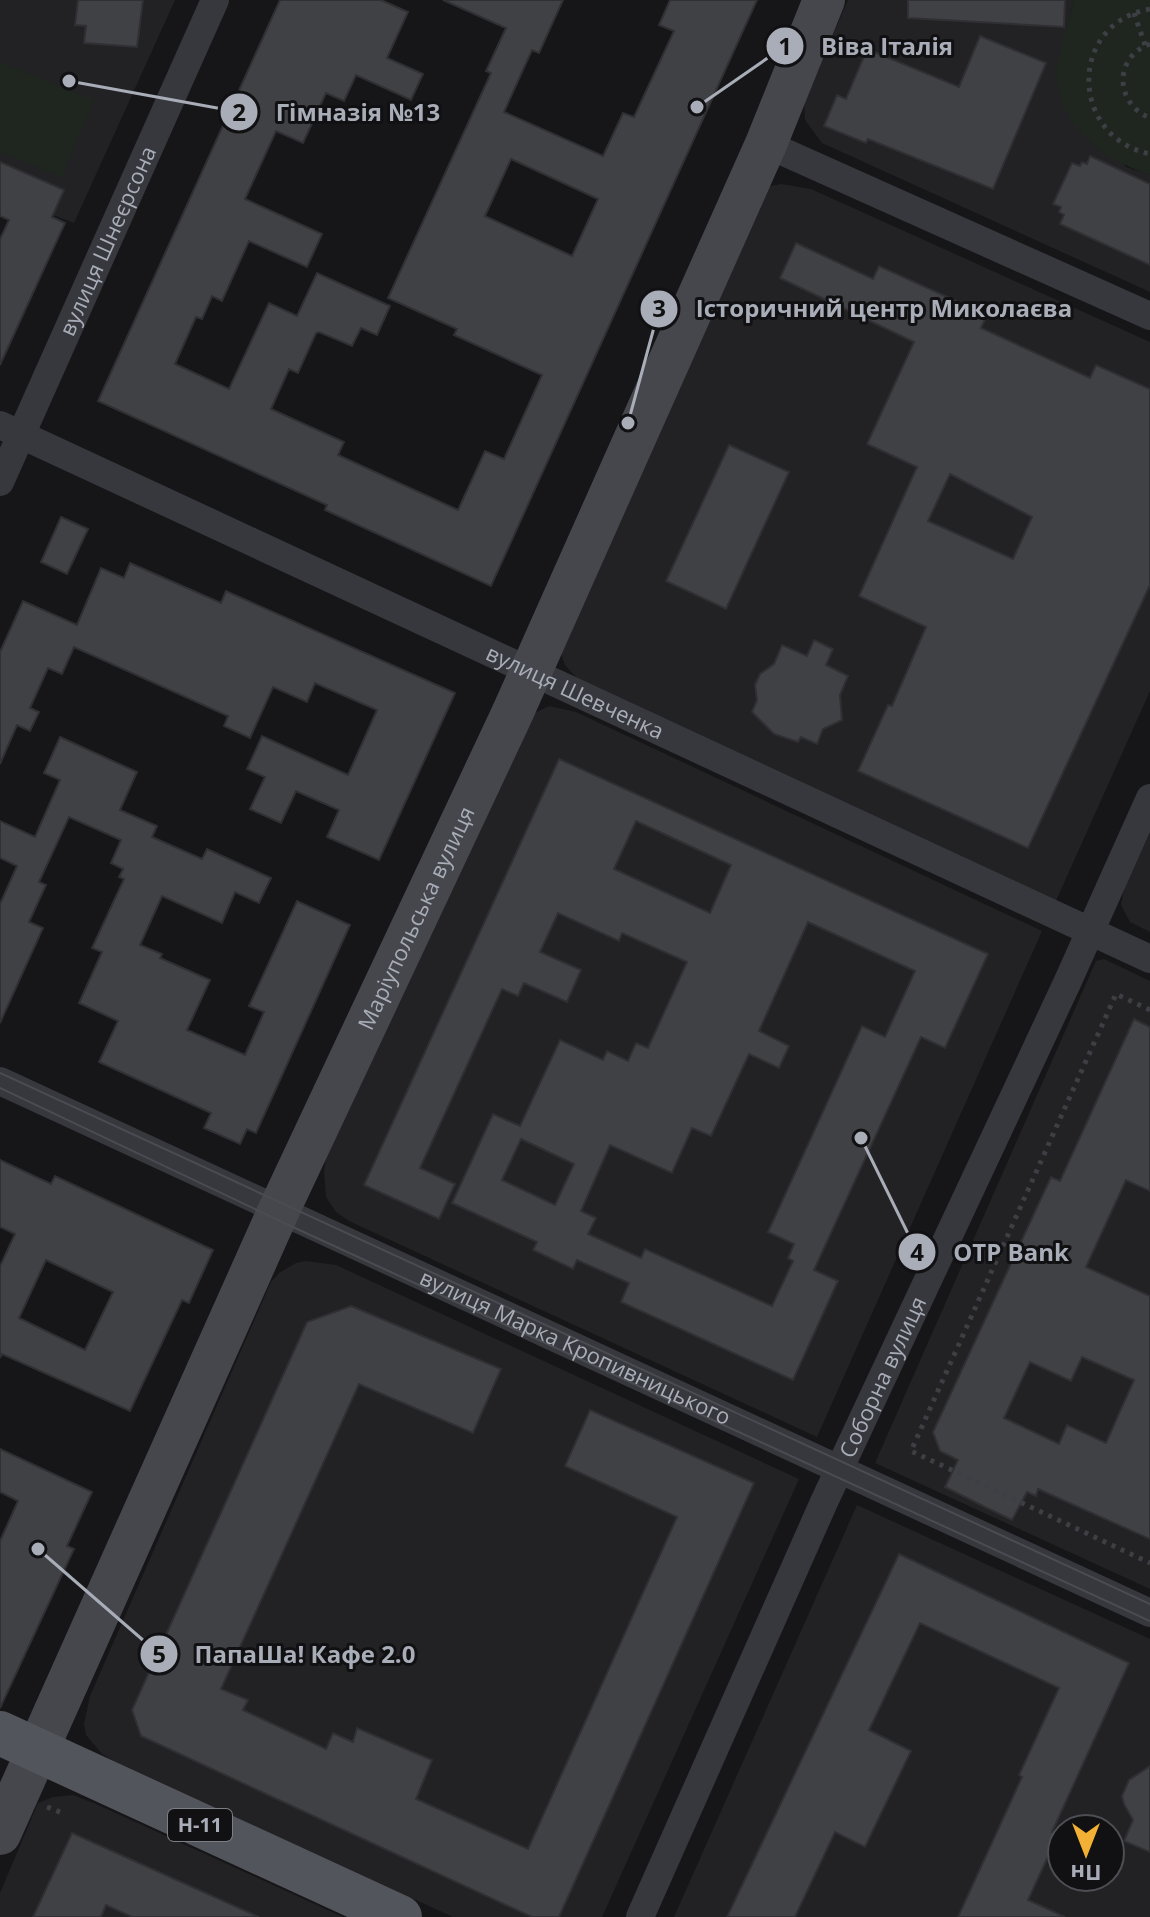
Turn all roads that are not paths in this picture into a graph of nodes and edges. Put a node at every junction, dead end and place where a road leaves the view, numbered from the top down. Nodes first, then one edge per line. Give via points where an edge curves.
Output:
1 (215, 0) edge
2 (824, 0) edge
3 (766, 144) junction
4 (1150, 316) edge
5 (10, 430) edge
6 (0, 482) edge
7 (531, 671) junction
8 (1150, 798) edge
9 (1091, 931) junction
10 (1150, 959) edge
11 (0, 1081) edge
12 (278, 1212) junction
13 (839, 1470) junction
14 (1150, 1613) edge
15 (19, 1741) edge
16 (0, 1834) edge
17 (400, 1917) edge
18 (640, 1917) edge

1 - 5 street, вулиця Шнеєрсона
2 - 3 street, Маріупольська вулиця
3 - 4 street
3 - 7 street, Маріупольська вулиця
5 - 6 street, вулиця Шнеєрсона
5 - 7 street, вулиця Шевченка
7 - 9 street, вулиця Шевченка
7 - 12 street, Маріупольська вулиця
8 - 9 street, Соборна вулиця
9 - 10 street, вулиця Шевченка
9 - 13 street, Соборна вулиця
11 - 12 street, вулиця Марка Кропивницького
12 - 13 street, вулиця Марка Кропивницького
12 - 15 street, Маріупольська вулиця
13 - 14 street, вулиця Марка Кропивницького
13 - 18 street, Соборна вулиця
15 - 16 street, Маріупольська вулиця
15 - 17 main road, Н-11

